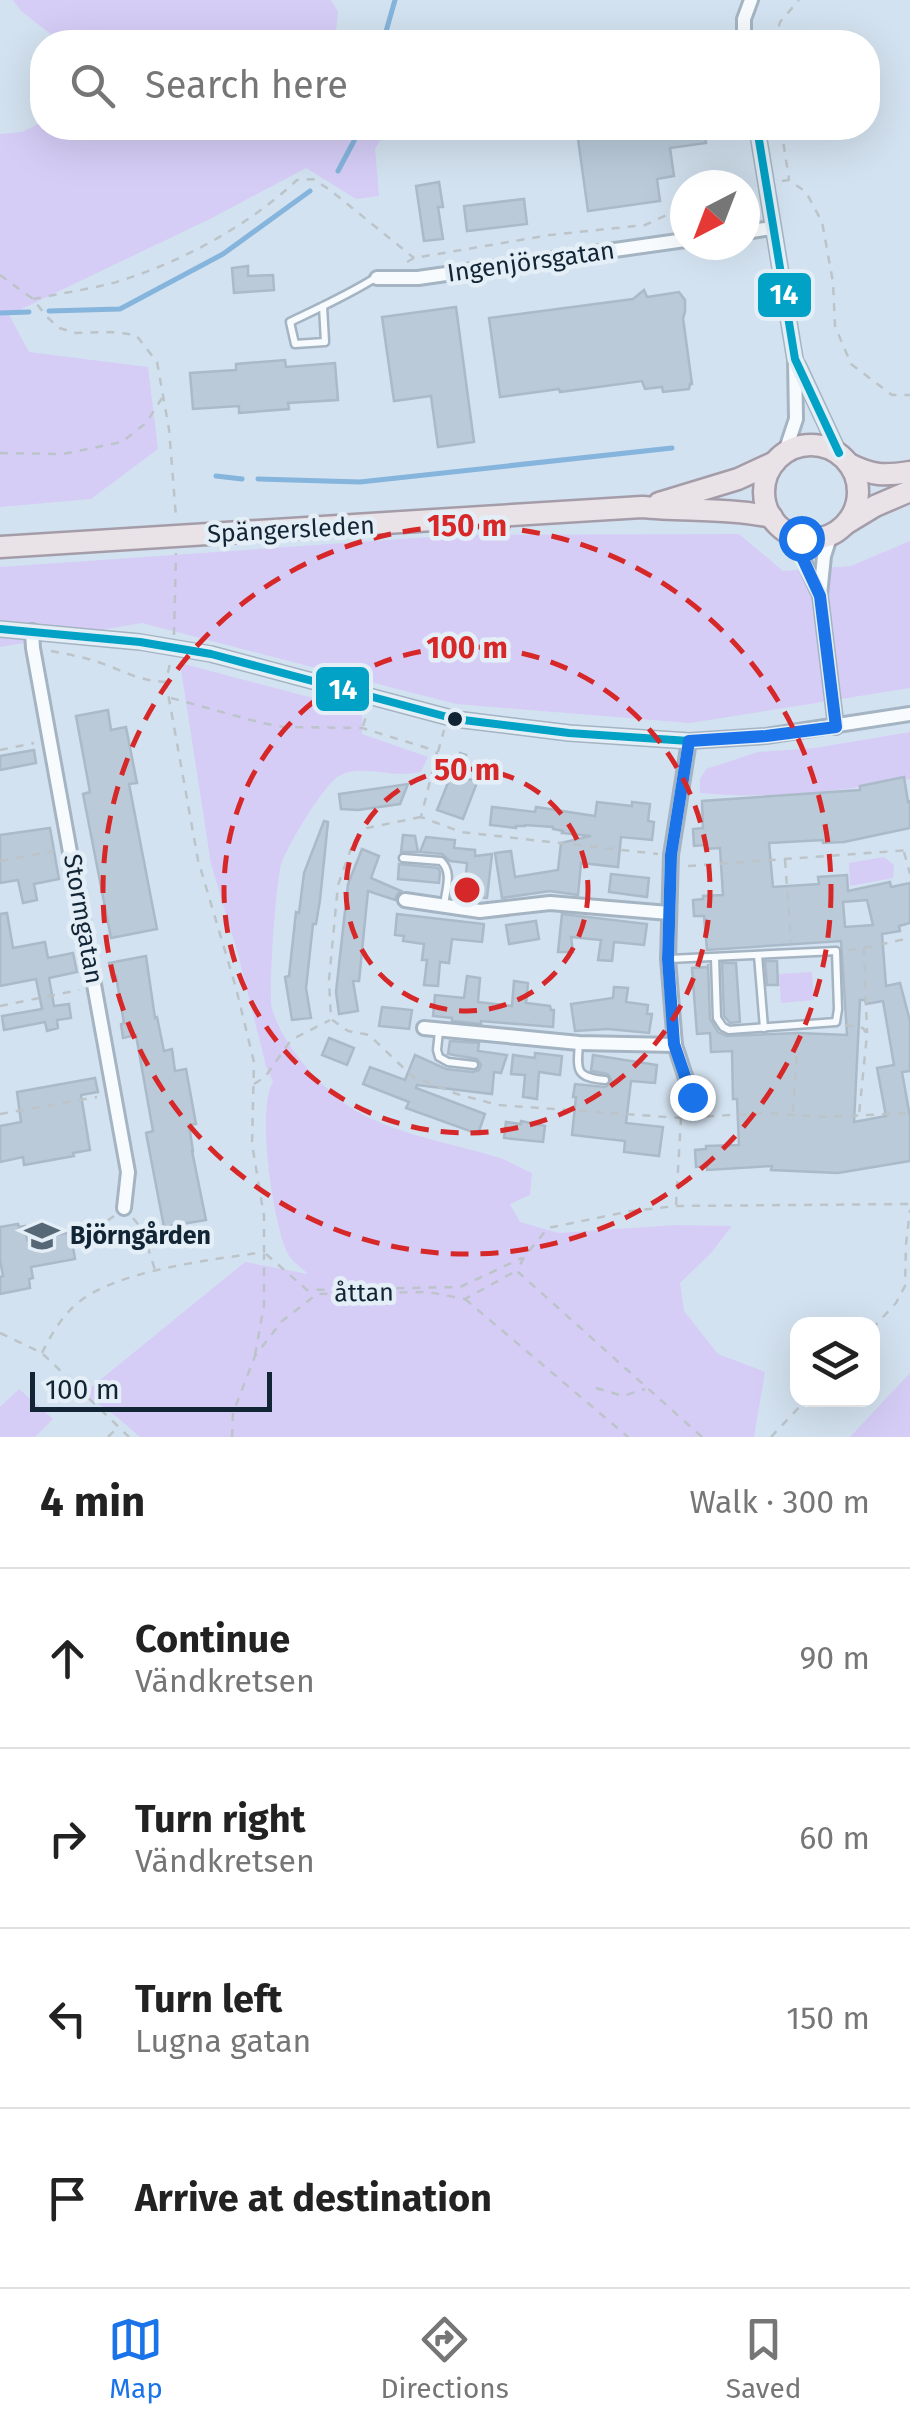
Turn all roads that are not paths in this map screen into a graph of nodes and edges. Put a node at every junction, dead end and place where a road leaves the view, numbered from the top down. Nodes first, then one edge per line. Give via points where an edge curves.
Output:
1 (751, 0) edge
2 (744, 30) edge
3 (758, 140) edge
4 (772, 228) junction
5 (760, 230) edge
6 (670, 242) edge
7 (376, 278) joint
8 (324, 306) junction
9 (795, 359) junction
10 (780, 457) junction
11 (844, 458) junction
12 (910, 472) edge
13 (910, 491) edge
14 (642, 507) junction
15 (779, 524) junction
16 (838, 529) junction
17 (0, 547) edge
18 (820, 596) junction
19 (0, 629) edge
20 (32, 631) junction
21 (910, 714) edge
22 (836, 727) junction
23 (689, 741) junction
24 (403, 858) dead end
25 (405, 900) dead end
26 (444, 906) junction
27 (668, 913) junction
28 (758, 955) junction
29 (715, 958) junction
30 (668, 959) junction
31 (424, 1028) dead end
32 (764, 1028) junction
33 (439, 1030) junction
34 (579, 1043) junction
35 (674, 1044) junction
36 (474, 1065) dead end
37 (606, 1080) dead end
38 (692, 1097) road end
39 (124, 1208) road end

1 - 2 street
3 - 4 street
4 - 5 street
4 - 9 street
6 - 7 street, Ingenjörsgatan via 418,278
7 - 8 lane
8 - 8 lane via 290,322 294,344 325,342
9 - 10 street via 796,419
9 - 11 street
10 - 11 main road, Spängersleden via 812,444
10 - 14 main road, Spängersleden via 738,479
10 - 15 main road via 764,489
11 - 12 main road, Spängersleden via 867,474
11 - 16 main road via 858,494
13 - 16 main road
14 - 15 main road, Spängersleden via 730,510
14 - 17 main road, Spängersleden
15 - 16 main road, Spängersleden via 801,538
15 - 18 street
16 - 18 street via 824,556
18 - 22 street
19 - 20 street
20 - 23 street via 211,654 455,718
20 - 39 street, Stormgatan via 128,1172
21 - 22 street
22 - 23 street
23 - 27 street
24 - 26 lane via 445,864
25 - 26 street
26 - 27 street via 480,911 550,903
27 - 30 street
28 - 29 lane
28 - 32 lane
28 - 32 lane via 836,950 836,1022
29 - 30 lane
29 - 32 lane via 723,1027
30 - 35 street
31 - 33 street
33 - 34 street
33 - 36 lane via 439,1057
34 - 35 street
34 - 37 lane via 580,1073
35 - 38 street

